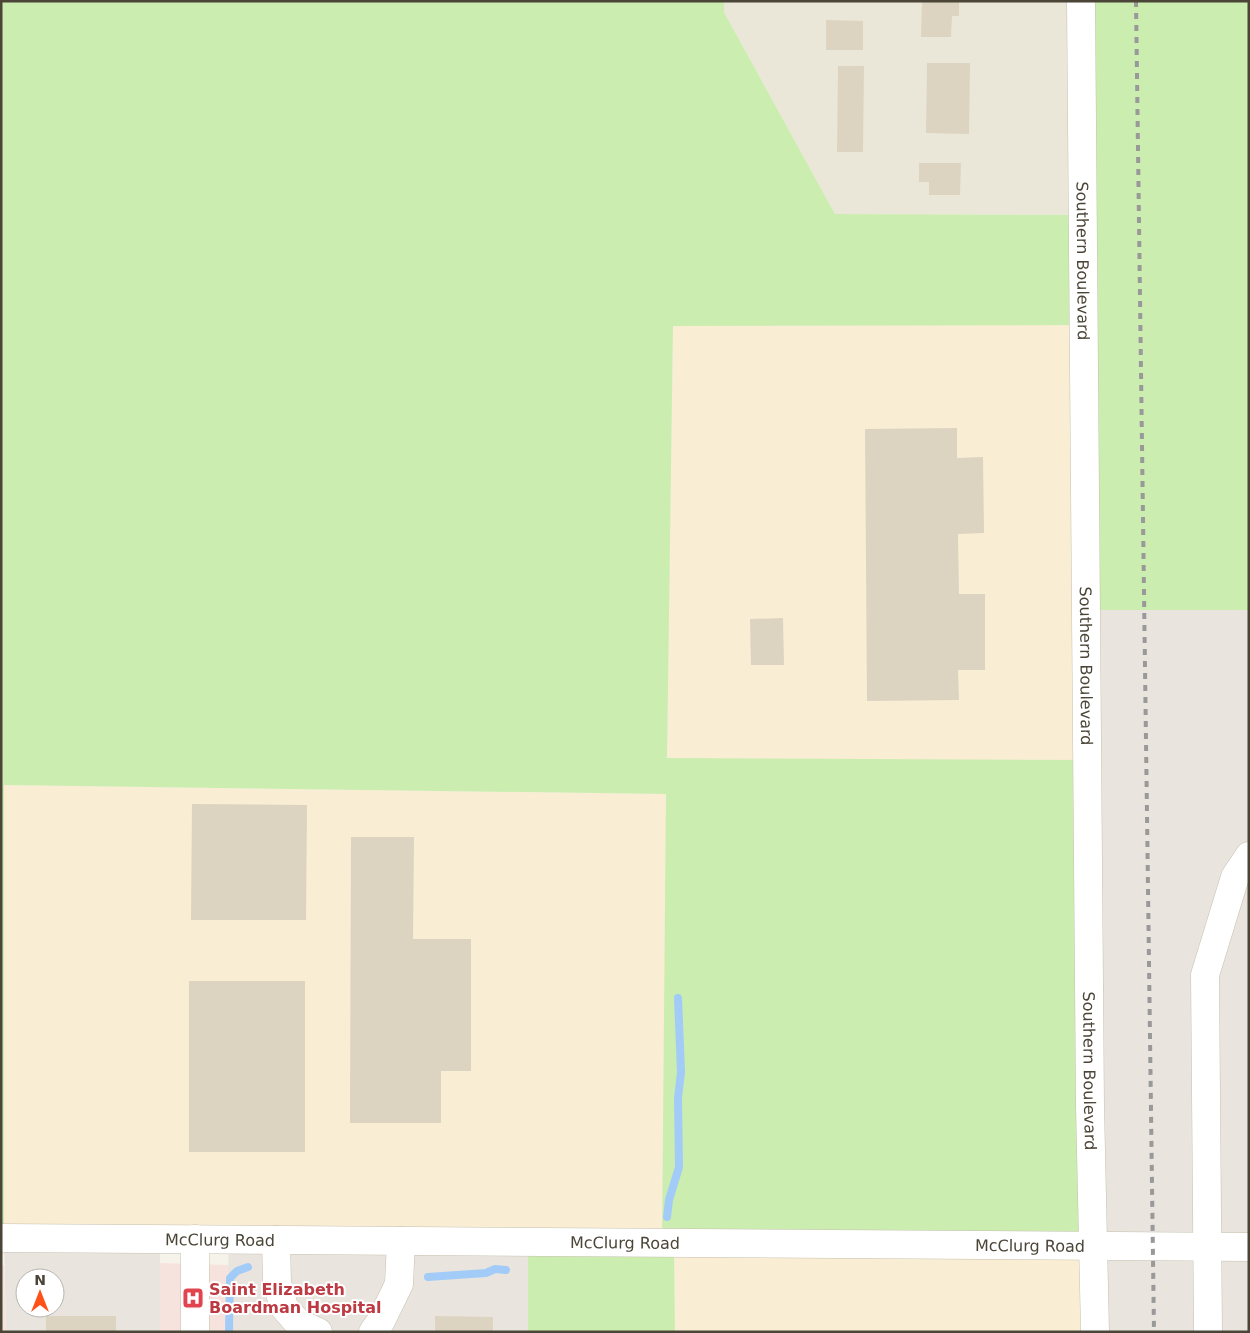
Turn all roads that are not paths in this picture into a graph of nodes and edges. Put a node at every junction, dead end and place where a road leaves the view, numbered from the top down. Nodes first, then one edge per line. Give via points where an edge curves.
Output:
1 (1081, 1) edge
2 (1249, 856) edge
3 (1, 1238) edge
4 (195, 1239) junction
5 (276, 1240) junction
6 (401, 1241) junction
7 (1094, 1245) junction
8 (1206, 1247) junction
9 (1249, 1247) edge
10 (195, 1332) edge
11 (318, 1332) edge
12 (373, 1332) edge
13 (1094, 1332) edge
14 (1208, 1332) edge

1 - 7 street, Southern Boulevard
2 - 8 street via 1234,877 1205,975
3 - 4 street, McClurg Road
4 - 5 street, McClurg Road
4 - 10 street
5 - 6 street, McClurg Road
5 - 11 street via 276,1283 284,1307 298,1324
6 - 7 street, McClurg Road
6 - 12 street via 399,1284
7 - 8 street, McClurg Road
7 - 13 street, Southern Boulevard
8 - 9 street, McClurg Road
8 - 14 street

